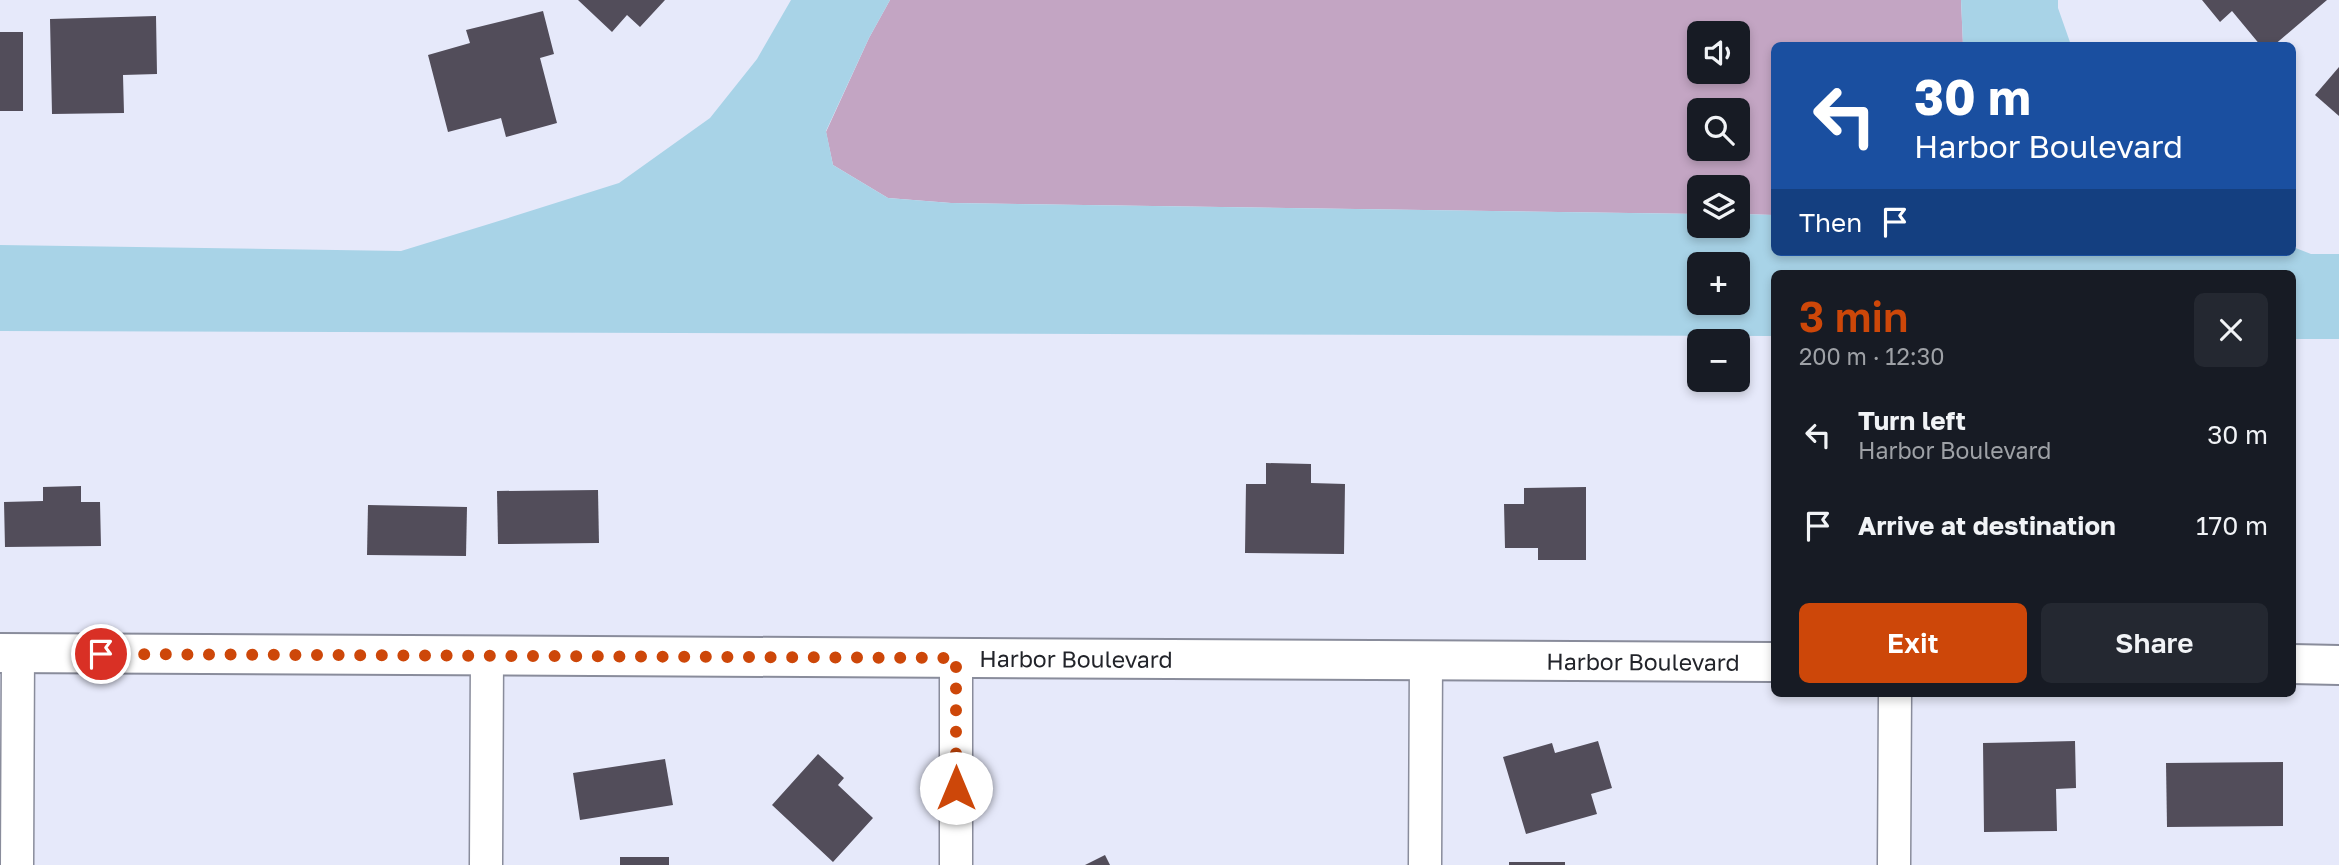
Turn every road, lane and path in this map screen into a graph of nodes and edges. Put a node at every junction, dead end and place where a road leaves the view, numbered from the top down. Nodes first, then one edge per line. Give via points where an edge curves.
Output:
1 (9, 653) edge
2 (487, 656) junction
3 (956, 658) junction
4 (1426, 660) junction
5 (1771, 662) edge
6 (2296, 664) edge
7 (2339, 665) edge
8 (1895, 697) edge
9 (17, 865) edge
10 (486, 865) edge
11 (956, 865) edge
12 (1425, 865) edge
13 (1894, 865) edge

1 - 2 street, Harbor Boulevard
1 - 9 street
2 - 3 street, Harbor Boulevard
2 - 10 street
3 - 4 street, Harbor Boulevard
3 - 11 street
4 - 5 street, Harbor Boulevard
4 - 12 street
6 - 7 street
8 - 13 street

